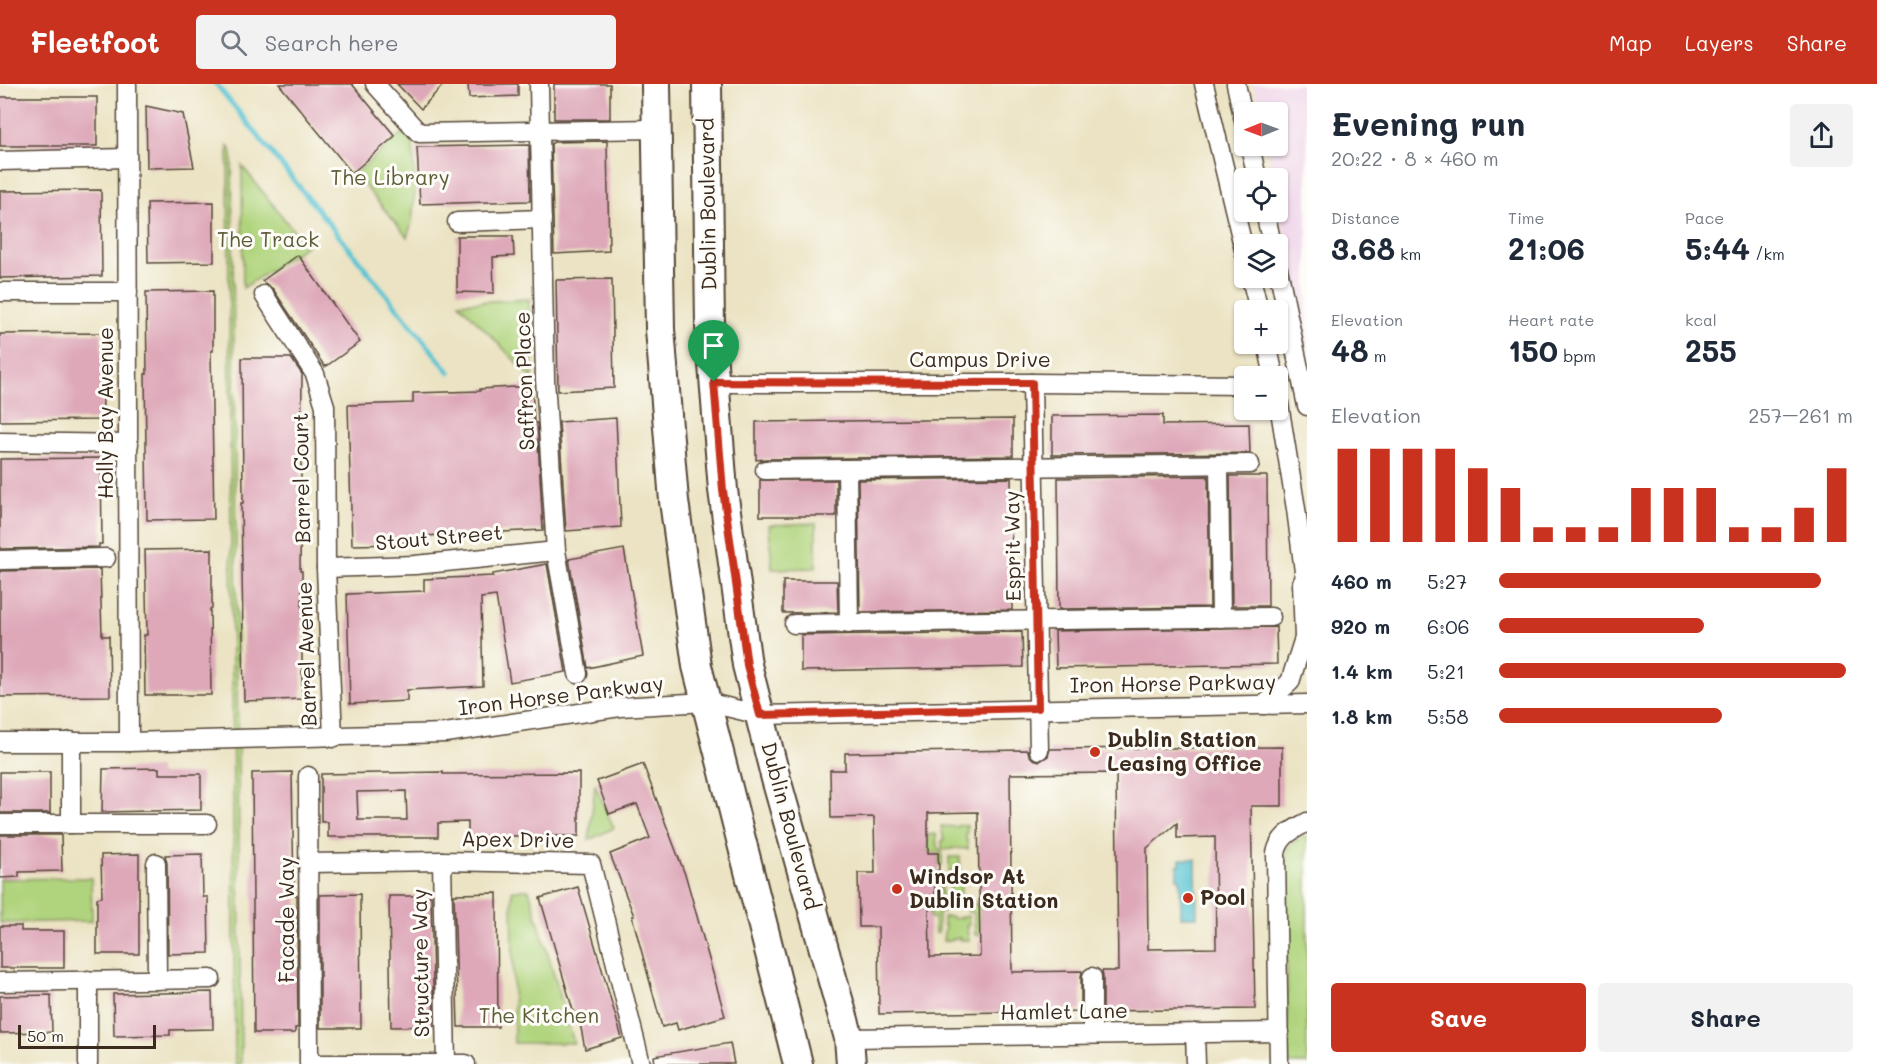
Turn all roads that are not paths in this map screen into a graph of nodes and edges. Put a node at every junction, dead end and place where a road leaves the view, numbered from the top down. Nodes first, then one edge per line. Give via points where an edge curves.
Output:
1 (127, 84) edge
2 (375, 84) edge
3 (539, 84) edge
4 (656, 84) edge
5 (707, 84) edge
6 (1204, 84) edge
7 (1236, 84) edge
8 (1240, 102) edge
9 (657, 129) junction
10 (539, 132) junction
11 (127, 158) junction
12 (0, 161) edge
13 (542, 219) junction
14 (457, 222) dead end
15 (1240, 234) edge
16 (1282, 288) edge
17 (0, 292) edge
18 (128, 292) junction
19 (264, 295) dead end
20 (714, 382) junction
21 (1032, 383) junction
22 (1234, 385) edge
23 (1288, 390) edge
24 (1305, 397) edge
25 (1281, 420) edge
26 (0, 442) edge
27 (129, 444) junction
28 (1219, 464) junction
29 (1250, 464) dead end
30 (1034, 467) junction
31 (847, 469) junction
32 (765, 470) dead end
33 (1301, 548) junction
34 (556, 551) junction
35 (106, 558) dead end
36 (0, 560) edge
37 (326, 568) junction
38 (1307, 595) edge
39 (1272, 617) dead end
40 (1221, 618) junction
41 (1036, 621) junction
42 (794, 624) dead end
43 (849, 624) junction
44 (578, 674) dead end
45 (706, 702) junction
46 (1307, 704) edge
47 (1264, 705) junction
48 (1038, 708) junction
49 (760, 715) junction
50 (333, 738) junction
51 (71, 741) junction
52 (0, 742) edge
53 (129, 742) junction
54 (1039, 750) dead end
55 (308, 776) dead end
56 (1307, 822) edge
57 (0, 824) edge
58 (71, 824) junction
59 (207, 824) dead end
60 (442, 861) junction
61 (156, 863) dead end
62 (309, 863) junction
63 (1092, 976) dead end
64 (212, 979) dead end
65 (88, 980) junction
66 (157, 980) junction
67 (0, 982) edge
68 (1279, 1032) junction
69 (1195, 1033) junction
70 (1092, 1035) junction
71 (850, 1051) edge
72 (88, 1064) edge
73 (310, 1064) edge
74 (446, 1064) edge
75 (466, 1064) edge
76 (641, 1064) edge
77 (798, 1064) edge
78 (1196, 1064) edge
79 (1279, 1064) edge

1 - 11 street, Holly Bay Avenue
2 - 10 street via 418,133
3 - 10 street, Saffron Place
4 - 9 main road
5 - 20 main road, Dublin Boulevard
6 - 15 street
7 - 8 street
9 - 10 street
9 - 45 main road via 660,329 674,501 698,677
10 - 13 street, Saffron Place
11 - 12 street
11 - 18 street, Holly Bay Avenue
13 - 14 street
13 - 34 street, Saffron Place via 545,380
16 - 24 street
17 - 18 street
18 - 27 street, Holly Bay Avenue
19 - 37 street, Barrel Court via 315,374 325,406
20 - 21 street, Campus Drive
20 - 49 main road, Dublin Boulevard via 747,665
21 - 22 street, Campus Drive
21 - 30 street, Esprit Way
23 - 24 street
25 - 33 street
26 - 27 street
27 - 53 street, Holly Bay Avenue
28 - 29 street
28 - 30 street
28 - 40 street
30 - 31 street
30 - 41 street, Esprit Way
31 - 32 street
31 - 43 street
33 - 38 street
33 - 47 street via 1304,638 1290,682
34 - 37 street, Stout Street via 415,565
34 - 44 street, Saffron Place
35 - 36 street
37 - 50 street, Barrel Avenue
39 - 40 street
40 - 41 street
41 - 43 street
41 - 48 street, Esprit Way
42 - 43 street
45 - 49 street, Iron Horse Parkway
45 - 50 street, Iron Horse Parkway via 620,707 445,734
45 - 77 main road
46 - 47 street, Iron Horse Parkway
47 - 48 street, Iron Horse Parkway
48 - 49 street, Iron Horse Parkway
48 - 54 street, Esprit Way
49 - 71 main road, Dublin Boulevard
50 - 53 street, Iron Horse Parkway
51 - 52 street, Iron Horse Parkway
51 - 53 street, Iron Horse Parkway
51 - 58 street
55 - 62 street, Facade Way
56 - 68 street via 1278,843 1276,853
57 - 58 street
58 - 59 street
60 - 62 street, Apex Drive
60 - 74 street, Structure Way
60 - 76 street, Apex Drive via 591,864
61 - 66 street
62 - 73 street, Facade Way
63 - 70 street
64 - 66 street
65 - 66 street
65 - 67 street
65 - 72 street
68 - 69 street, Hamlet Lane
68 - 79 street
69 - 70 street, Hamlet Lane
69 - 78 street
70 - 71 street, Hamlet Lane
73 - 74 street
74 - 75 street

